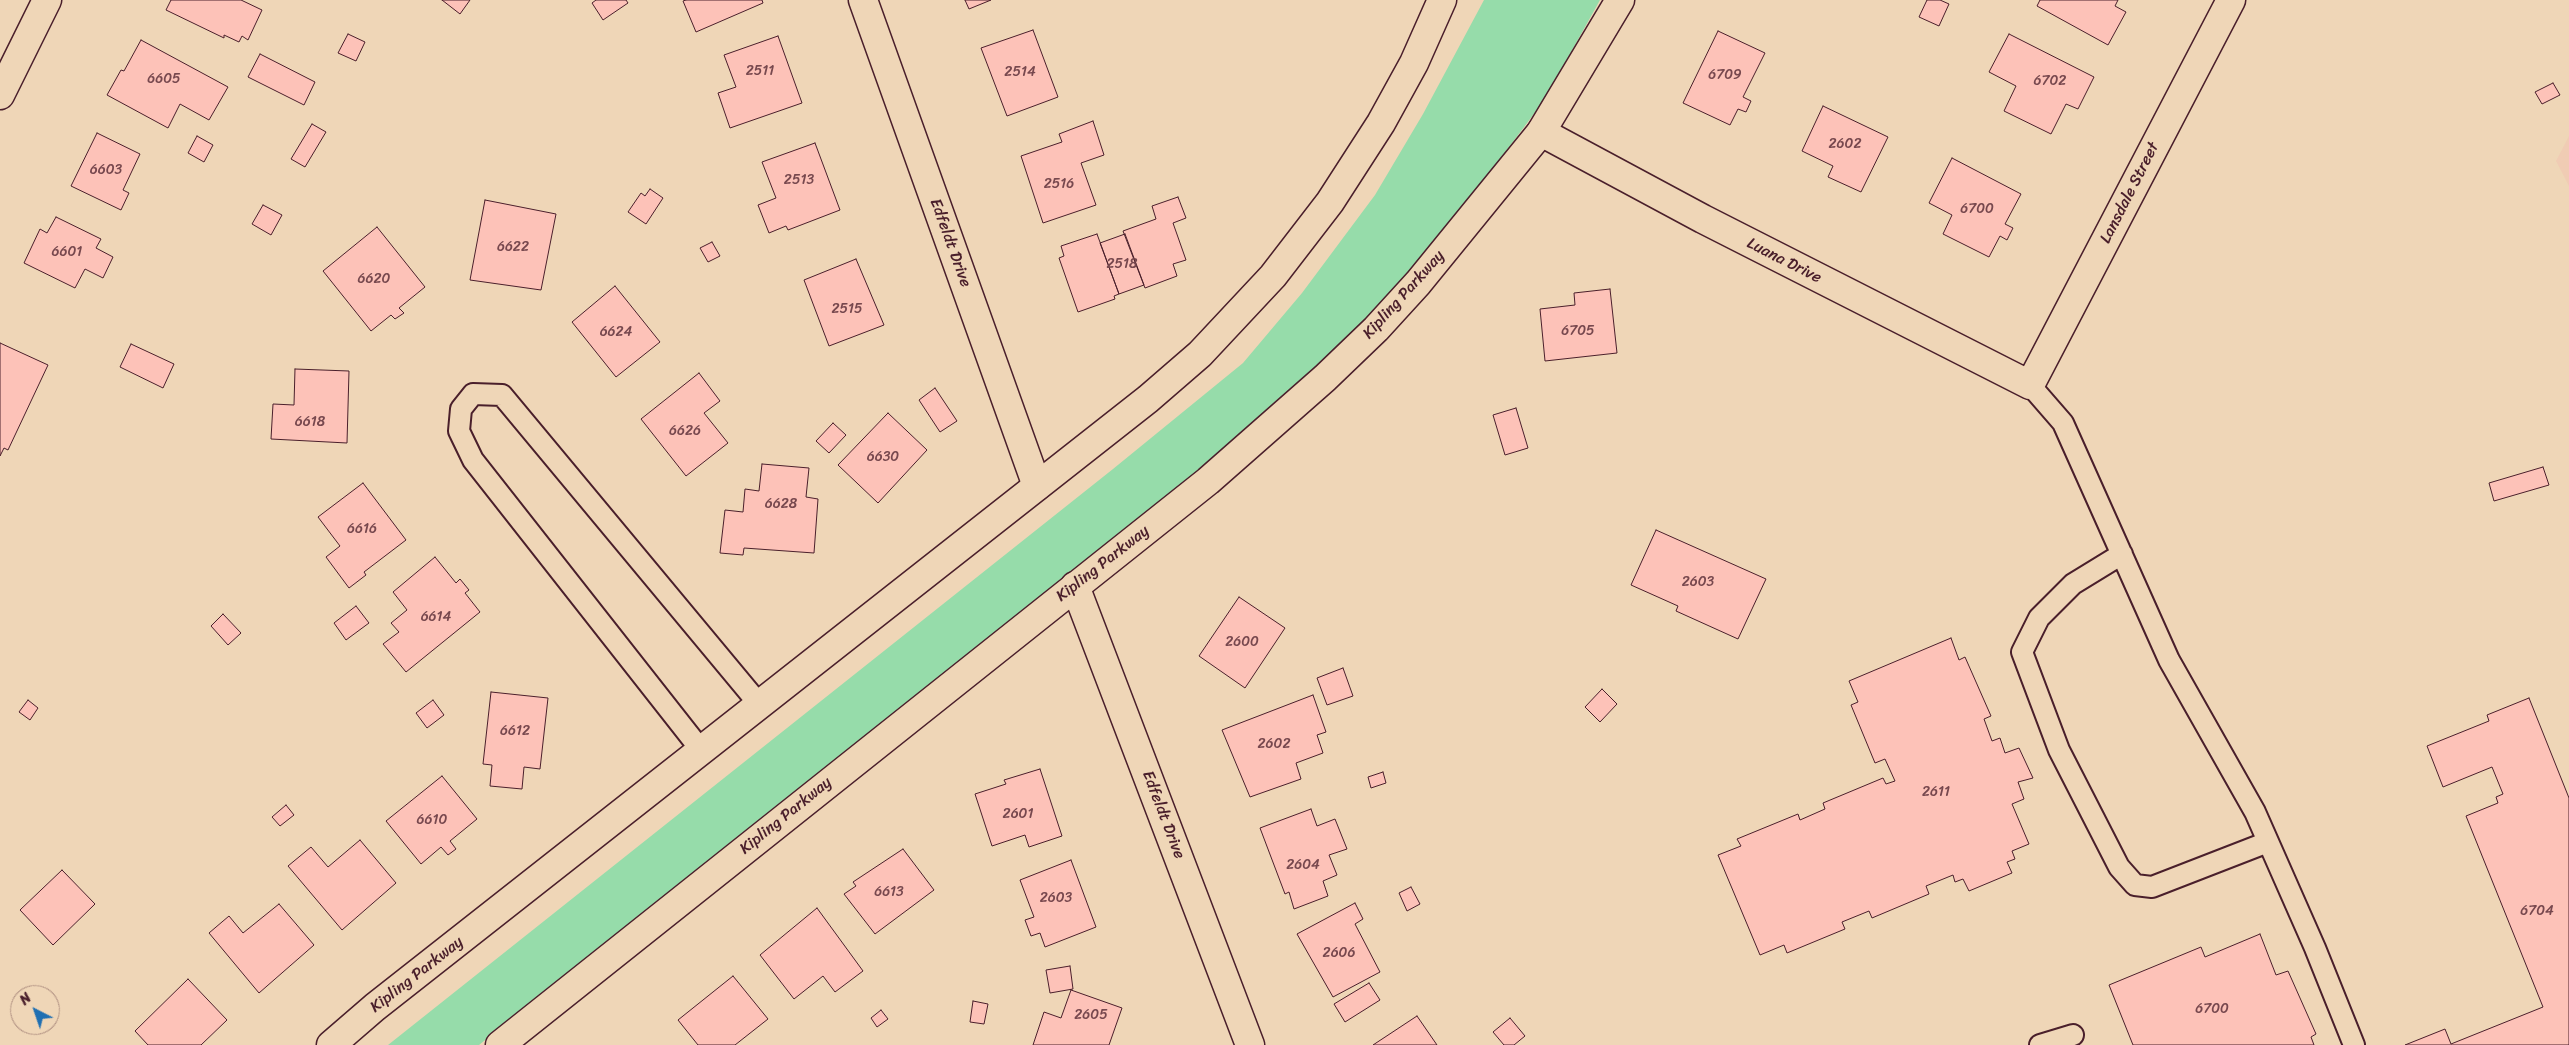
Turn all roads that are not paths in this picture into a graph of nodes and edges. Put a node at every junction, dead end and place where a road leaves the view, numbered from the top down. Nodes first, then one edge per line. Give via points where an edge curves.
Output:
1 (47, 0) edge
2 (863, 0) edge
3 (1442, 0) edge
4 (1620, 0) edge
5 (2231, 0) edge
6 (0, 95) edge
7 (1541, 132) junction
8 (2030, 385) junction
9 (1037, 486) junction
10 (2122, 554) junction
11 (1075, 586) junction
12 (759, 704) junction
13 (701, 750) junction
14 (2268, 842) junction
15 (2073, 1035) dead end
16 (331, 1045) edge
17 (500, 1045) edge
18 (1250, 1045) edge
19 (2040, 1045) edge
20 (2354, 1045) edge

1 - 6 street
2 - 9 street, Edfeldt Drive
3 - 9 street, Kipling Parkway via 1382,123 1330,202 1273,276 1200,354
4 - 7 street, Kipling Parkway
5 - 8 street, Lansdale Street
7 - 8 street, Luana Drive via 1703,219
7 - 11 street, Kipling Parkway via 1418,283 1376,329 1208,481
8 - 10 lane via 2063,423
9 - 12 street, Kipling Parkway
10 - 14 lane via 2169,660 2255,812
10 - 14 lane via 2073,584 2039,618 2022,652 2059,750 2119,867 2135,885 2152,887
11 - 17 street, Kipling Parkway
11 - 18 street, Edfeldt Drive
12 - 13 street, Kipling Parkway
12 - 13 lane via 502,395 473,394 460,409 459,431 473,460
13 - 16 street, Kipling Parkway
14 - 20 lane
15 - 19 lane

